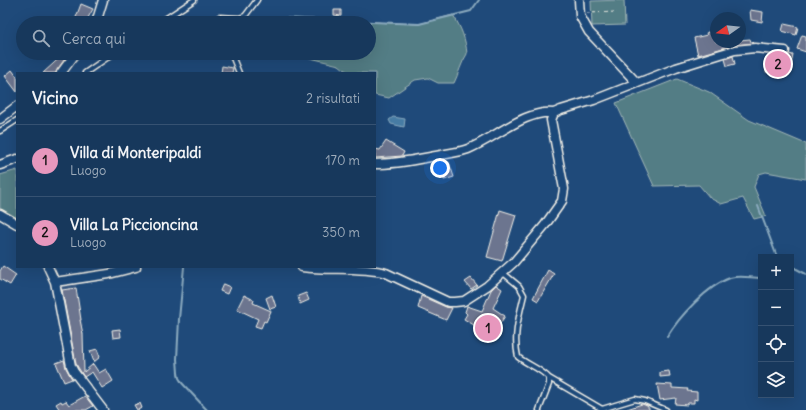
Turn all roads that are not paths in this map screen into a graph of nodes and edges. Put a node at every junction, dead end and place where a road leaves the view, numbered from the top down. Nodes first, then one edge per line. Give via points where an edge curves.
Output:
1 (103, 0) edge
2 (194, 0) edge
3 (257, 0) edge
4 (579, 0) edge
5 (98, 16) edge
6 (170, 16) edge
7 (245, 16) edge
8 (786, 50) dead end
9 (71, 60) edge
10 (104, 60) edge
11 (234, 60) edge
12 (62, 72) edge
13 (86, 72) edge
14 (239, 72) edge
15 (637, 83) junction
16 (16, 107) edge
17 (554, 113) junction
18 (0, 119) edge
19 (16, 121) edge
20 (0, 131) edge
21 (16, 158) edge
22 (376, 164) edge
23 (0, 165) edge
24 (0, 214) edge
25 (16, 223) edge
26 (48, 268) edge
27 (132, 268) edge
28 (310, 268) edge
29 (502, 272) junction
30 (55, 282) junction
31 (549, 378) junction
32 (103, 410) edge
33 (539, 410) edge
34 (666, 410) edge

1 - 5 street
2 - 6 lane
3 - 7 lane
4 - 15 street via 580,14 589,32
8 - 15 street via 736,50
9 - 12 street
10 - 13 lane
11 - 14 lane
15 - 17 street
16 - 18 street
17 - 22 street via 546,112 511,124 488,140 467,149 402,163
17 - 29 street via 551,120 564,189 562,201 514,262
19 - 20 lane
21 - 23 street
24 - 25 street
26 - 30 street
27 - 30 street
28 - 29 street via 386,273 448,302 464,300 487,286
29 - 31 lane via 519,286 524,295 516,336 518,357 543,371
30 - 32 street via 71,366
31 - 33 lane
31 - 34 lane via 602,409 635,399

